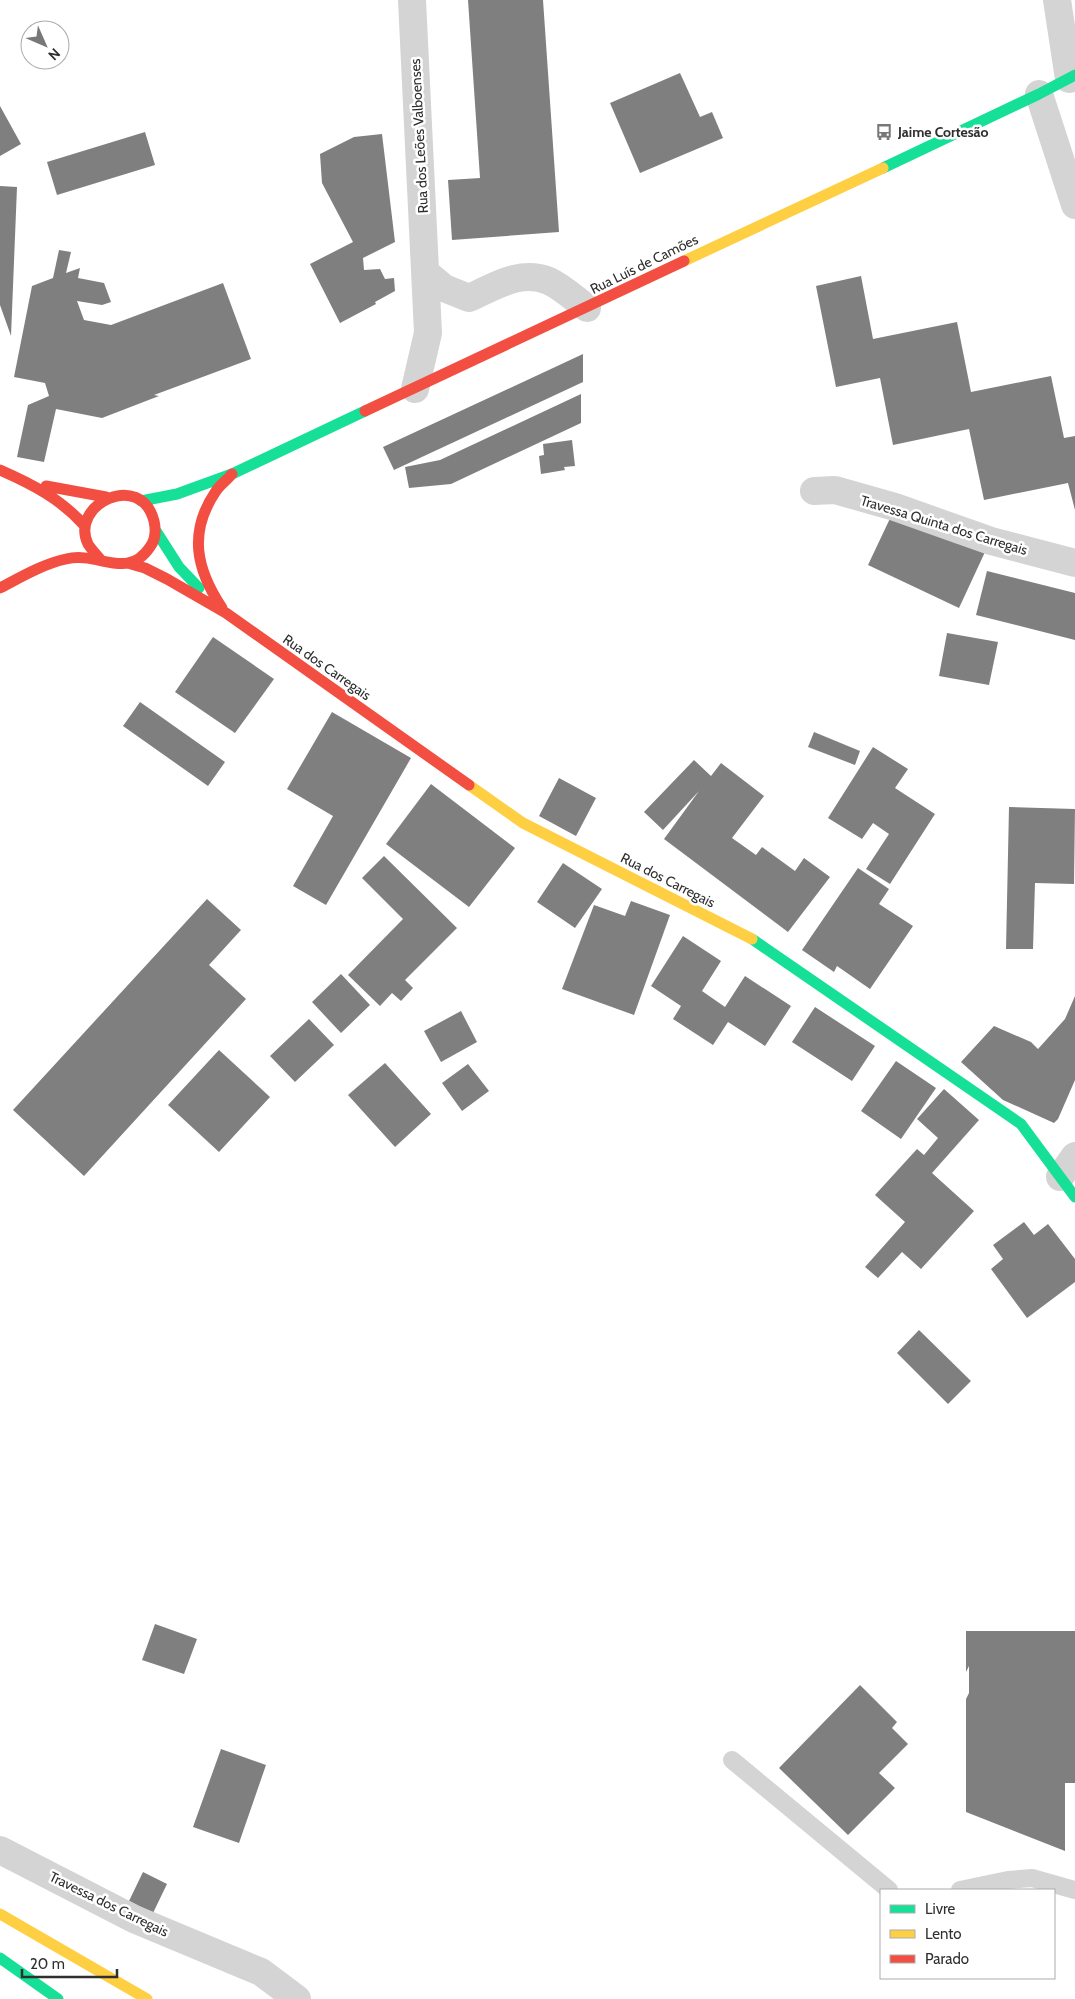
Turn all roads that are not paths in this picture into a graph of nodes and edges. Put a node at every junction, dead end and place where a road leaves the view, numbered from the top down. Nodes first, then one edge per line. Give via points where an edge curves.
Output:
1 (412, 0) edge
2 (1057, 0) edge
3 (1073, 77) edge
4 (1039, 94) junction
5 (1075, 205) edge
6 (425, 272) junction
7 (469, 298) junction
8 (587, 308) junction
9 (428, 318) junction
10 (415, 389) junction
11 (0, 470) edge
12 (232, 474) junction
13 (30, 482) junction
14 (814, 491) dead end
15 (106, 497) junction
16 (141, 501) junction
17 (188, 503) dead end
18 (85, 526) junction
19 (159, 528) junction
20 (100, 559) junction
21 (1075, 563) edge
22 (130, 564) junction
23 (32, 572) junction
24 (0, 588) edge
25 (226, 613) junction
26 (1070, 1176) edge
27 (732, 1760) dead end
28 (0, 1850) edge
29 (888, 1889) edge
30 (965, 1889) edge
31 (1075, 1890) edge
32 (0, 1914) edge
33 (0, 1958) edge
34 (58, 1999) edge
35 (147, 1999) edge
36 (297, 1999) edge

1 - 6 street, Rua dos Leões Valboenses
2 - 3 street
3 - 4 main road, Rua Luís de Camões
4 - 5 street
4 - 8 main road, Rua Luís de Camões
6 - 7 street via 444,288
6 - 9 street, Rua dos Leões Valboenses
7 - 8 street via 515,278 532,276 550,282
7 - 9 street
8 - 10 main road, Rua Luís de Camões
9 - 10 street, Rua dos Leões Valboenses via 428,333
10 - 12 main road, Rua Luís de Camões
11 - 13 main road
12 - 16 main road, Rua Luís de Camões via 177,494
12 - 17 main road, Rua Luís de Camões
12 - 25 main road, Rua dos Carregais via 216,491 198,529 201,569 210,592
13 - 15 main road, Rua Luís de Camões
13 - 18 main road via 76,513
14 - 21 street, Travessa Quinta dos Carregais via 835,490 991,541
15 - 16 main road, Rua Luís de Camões via 124,495
15 - 18 main road via 88,514
16 - 19 main road
18 - 20 main road via 90,549
18 - 23 main road
19 - 22 main road via 148,551
19 - 25 main road, Rua dos Carregais via 178,567
20 - 22 main road via 114,565
20 - 23 main road via 73,557
22 - 25 main road, Rua dos Carregais via 167,579
23 - 24 main road
25 - 26 main road, Rua dos Carregais via 523,823 756,941 1022,1124
27 - 29 lane
28 - 36 street, Travessa dos Carregais via 134,1919 261,1972
30 - 31 lane via 1032,1878
32 - 35 main road
33 - 34 main road

